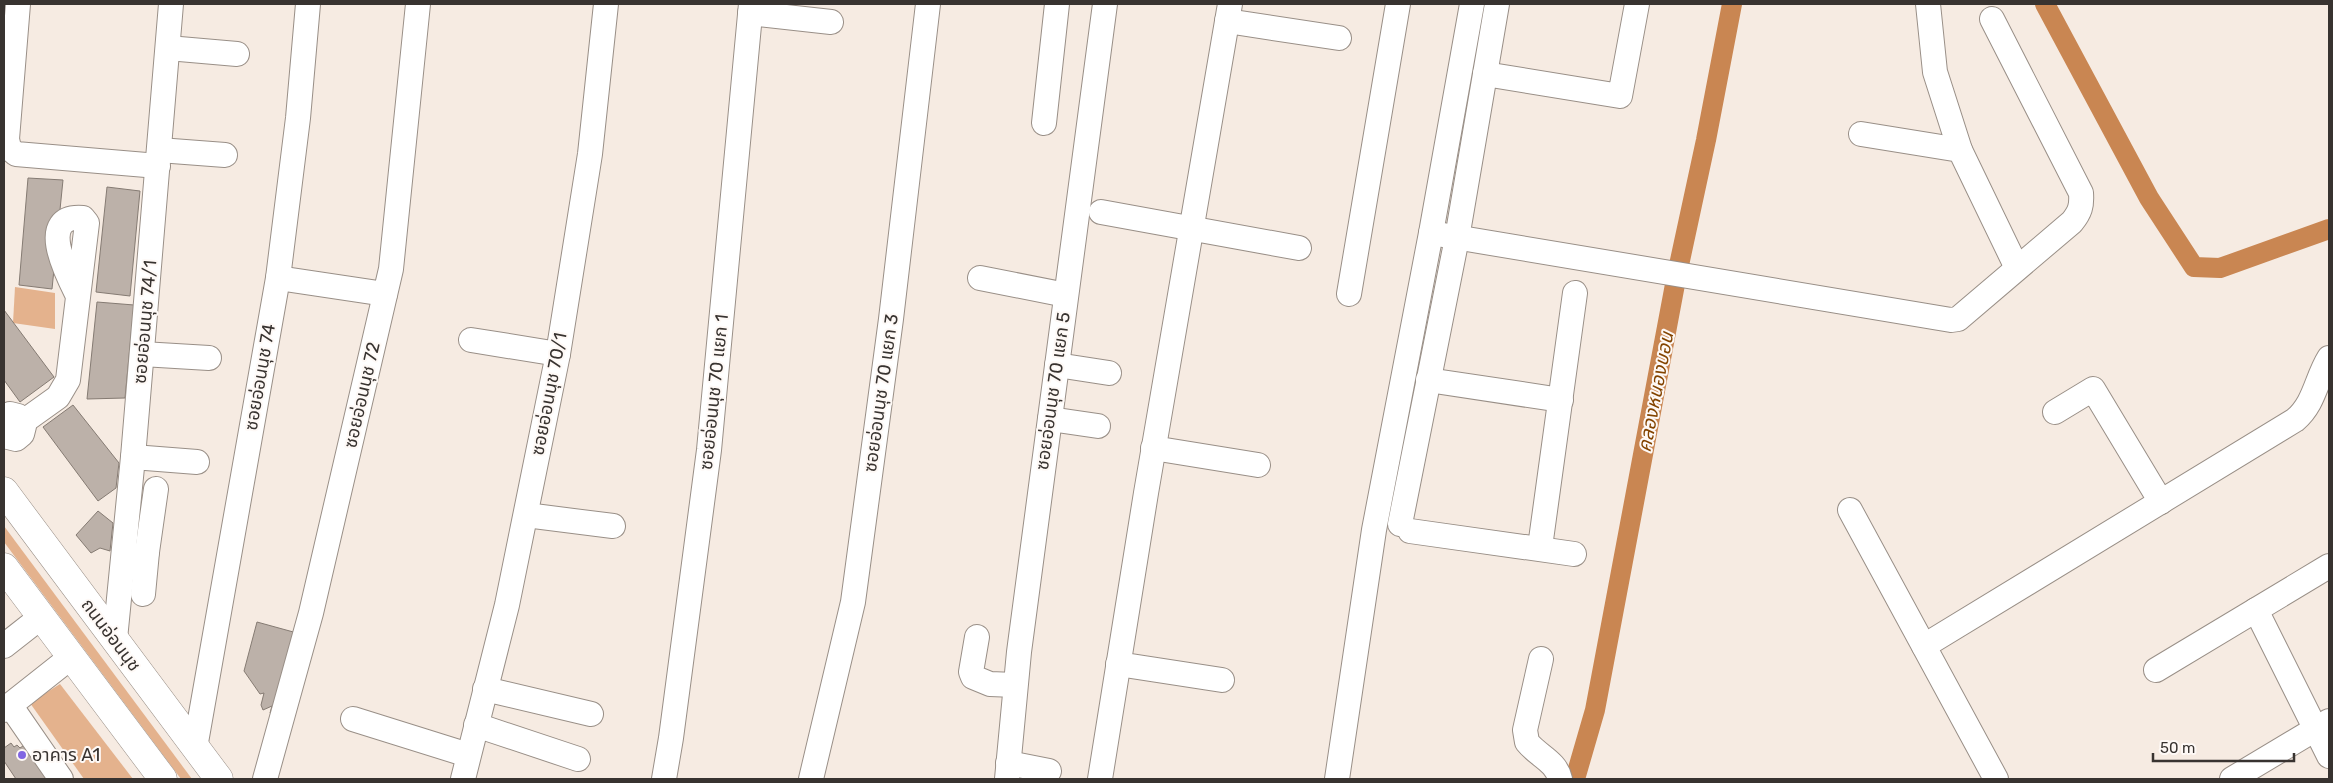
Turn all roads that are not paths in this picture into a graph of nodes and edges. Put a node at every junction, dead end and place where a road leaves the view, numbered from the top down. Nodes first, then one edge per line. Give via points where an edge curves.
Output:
1 (18, 4) edge
2 (171, 4) edge
3 (308, 4) edge
4 (418, 4) edge
5 (606, 4) edge
6 (928, 4) edge
7 (1057, 4) edge
8 (1105, 4) edge
9 (1398, 4) edge
10 (1472, 4) edge
11 (1497, 4) edge
12 (1637, 4) edge
13 (1928, 4) edge
14 (750, 8) edge
15 (1228, 12) edge
16 (1992, 19) dead end
17 (831, 22) dead end
18 (1339, 38) dead end
19 (168, 48) junction
20 (237, 54) dead end
21 (1485, 74) junction
22 (1044, 123) dead end
23 (1861, 134) dead end
24 (1960, 150) junction
25 (225, 156) dead end
26 (158, 158) junction
27 (1101, 212) dead end
28 (1191, 229) junction
29 (1431, 233) junction
30 (1457, 238) junction
31 (1299, 248) dead end
32 (2017, 268) junction
33 (278, 278) junction
34 (980, 278) dead end
35 (1575, 293) dead end
36 (385, 294) junction
37 (1348, 294) dead end
38 (1066, 295) junction
39 (78, 296) dead end
40 (471, 340) dead end
41 (142, 354) junction
42 (558, 354) junction
43 (209, 358) dead end
44 (2329, 358) edge
45 (1057, 365) junction
46 (1109, 373) dead end
47 (1428, 380) junction
48 (1561, 400) junction
49 (2055, 412) dead end
50 (1050, 419) junction
51 (1098, 426) dead end
52 (8, 431) edge
53 (1153, 448) junction
54 (133, 457) junction
55 (197, 462) dead end
56 (1258, 465) dead end
57 (156, 489) dead end
58 (4, 491) edge
59 (2161, 502) junction
60 (1850, 510) dead end
61 (526, 515) junction
62 (613, 526) dead end
63 (1540, 547) junction
64 (147, 552) junction
65 (1574, 554) dead end
66 (124, 564) junction
67 (2329, 566) edge
68 (4, 567) edge
69 (142, 594) dead end
70 (2256, 610) junction
71 (41, 617) junction
72 (977, 637) dead end
73 (115, 639) junction
74 (4, 646) edge
75 (1924, 646) junction
76 (71, 657) junction
77 (1541, 659) dead end
78 (1118, 664) junction
79 (2156, 670) dead end
80 (1222, 680) dead end
81 (1015, 685) junction
82 (485, 689) junction
83 (7, 707) edge
84 (591, 714) dead end
85 (353, 719) dead end
86 (476, 726) junction
87 (2322, 726) edge
88 (195, 748) junction
89 (468, 755) junction
90 (2329, 756) edge
91 (578, 759) dead end
92 (1008, 771) edge
93 (1049, 771) dead end
94 (61, 779) edge
95 (163, 779) edge
96 (219, 779) edge
97 (265, 779) edge
98 (463, 779) edge
99 (664, 779) edge
100 (810, 779) edge
101 (1100, 779) edge
102 (1337, 779) edge
103 (1560, 779) edge
104 (1996, 779) edge
105 (2232, 779) edge

1 - 26 street via 9,148 16,154
2 - 19 street, ซอยอ่อนนุช 74/1
3 - 33 street, ซอยอ่อนนุช 74
4 - 36 street, ซอยอ่อนนุช 72
5 - 42 street, ซอยอ่อนนุช 70/1 via 590,154
6 - 100 street, ซอยอ่อนนุช 70 แยก 3 via 853,602
7 - 22 street
8 - 38 street, ซอยอ่อนนุช 70 แยก 5
9 - 37 street
10 - 29 street
11 - 21 street
12 - 21 street via 1620,96
13 - 24 street via 1935,72
14 - 17 street
14 - 99 street, ซอยอ่อนนุช 70 แยก 1 via 708,456
15 - 18 street
15 - 28 street
16 - 32 street via 2082,198 2080,212 2072,222
19 - 20 street
19 - 26 street, ซอยอ่อนนุช 74/1
21 - 30 street
23 - 24 street
24 - 32 street
25 - 26 street
26 - 41 street, ซอยอ่อนนุช 74/1
27 - 28 street
28 - 31 street
28 - 53 street
29 - 30 street
29 - 102 street via 1374,530
30 - 32 street via 1951,320 1964,316
30 - 47 street
33 - 36 street
33 - 88 street, ซอยอ่อนนุช 74
34 - 38 street
35 - 48 street
36 - 97 street, ซอยอ่อนนุช 72 via 311,613
38 - 45 street, ซอยอ่อนนุช 70 แยก 5
39 - 52 street via 68,380 58,397
40 - 42 street
41 - 43 street
41 - 54 street, ซอยอ่อนนุช 74/1
42 - 61 street, ซอยอ่อนนุช 70/1
44 - 59 street via 2321,372 2314,398 2305,412
45 - 46 street
45 - 50 street, ซอยอ่อนนุช 70 แยก 5
47 - 48 street
47 - 63 street via 1405,528
48 - 63 street
49 - 59 street via 2093,389
50 - 51 street
50 - 81 street, ซอยอ่อนนุช 70 แยก 5
53 - 56 street
53 - 78 street
54 - 55 street
54 - 66 street, ซอยอ่อนนุช 74/1
57 - 64 street
58 - 73 main road, ถนนอ่อนนุช
59 - 75 street
60 - 75 street
61 - 62 street
61 - 82 street, ซอยอ่อนนุช 70/1
63 - 65 street
64 - 66 street
64 - 69 street
66 - 73 street, ซอยอ่อนนุช 74/1
67 - 70 street
68 - 71 main road
70 - 79 street
70 - 87 street
71 - 74 street
71 - 76 main road
72 - 81 street via 973,677 990,684
73 - 88 main road, ถนนอ่อนนุช
75 - 104 street
76 - 83 street
76 - 95 main road
77 - 103 street via 1525,730 1527,742 1550,761
78 - 80 street
78 - 101 street
81 - 92 street, ซอยอ่อนนุช 70 แยก 5
82 - 84 street
82 - 86 street, ซอยอ่อนนุช 70/1
83 - 94 street
85 - 89 street
86 - 89 street, ซอยอ่อนนุช 70/1
86 - 91 street
87 - 90 street
87 - 105 street
88 - 96 main road, ถนนอ่อนนุช
89 - 98 street, ซอยอ่อนนุช 70/1
92 - 93 street

